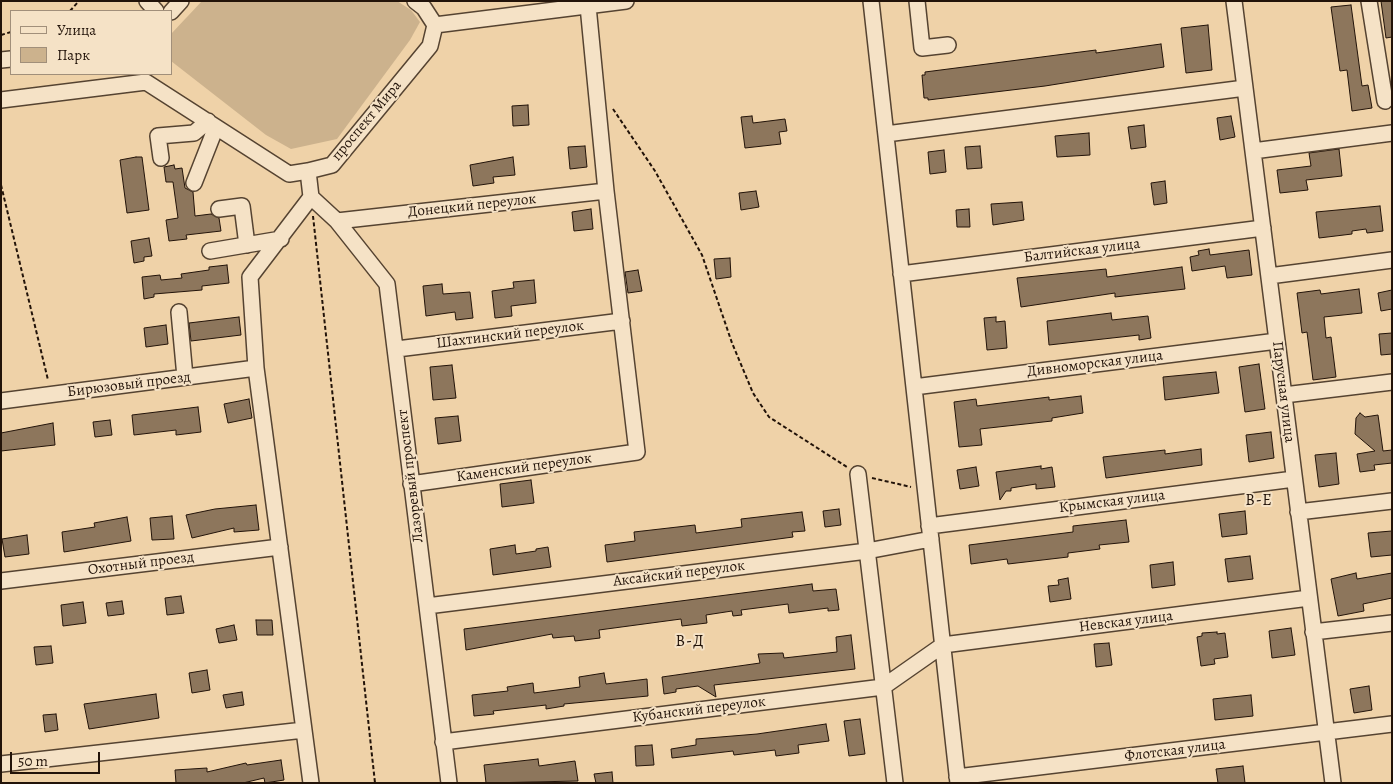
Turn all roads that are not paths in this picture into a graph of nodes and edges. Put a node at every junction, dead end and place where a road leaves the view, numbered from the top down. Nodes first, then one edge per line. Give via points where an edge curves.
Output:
1 (182, 1) edge
2 (415, 1) edge
3 (626, 1) edge
4 (871, 1) edge
5 (917, 1) edge
6 (1234, 1) edge
7 (1369, 1) edge
8 (588, 6) junction
9 (172, 11) edge
10 (435, 25) junction
11 (948, 45) dead end
12 (146, 78) edge
13 (1245, 88) junction
14 (1, 100) edge
15 (1385, 101) dead end
16 (212, 124) junction
17 (1392, 133) edge
18 (886, 134) junction
19 (1253, 151) junction
20 (161, 158) dead end
21 (308, 171) junction
22 (194, 183) dead end
23 (606, 191) junction
24 (311, 197) junction
25 (219, 209) dead end
26 (337, 221) junction
27 (1262, 228) junction
28 (281, 239) junction
29 (247, 244) junction
30 (210, 251) dead end
31 (1392, 260) edge
32 (901, 274) junction
33 (1268, 276) junction
34 (179, 312) dead end
35 (622, 320) junction
36 (1277, 340) junction
37 (397, 349) junction
38 (256, 368) junction
39 (185, 377) junction
40 (1392, 382) edge
41 (914, 387) junction
42 (1284, 395) junction
43 (1, 401) edge
44 (858, 474) road end
45 (1294, 479) junction
46 (411, 484) junction
47 (1392, 501) edge
48 (1298, 512) junction
49 (930, 532) junction
50 (280, 547) junction
51 (867, 551) junction
52 (1, 581) edge
53 (1309, 598) junction
54 (427, 606) junction
55 (1392, 623) edge
56 (1314, 632) junction
57 (942, 645) junction
58 (884, 687) junction
59 (1392, 724) edge
60 (304, 730) junction
61 (1326, 732) junction
62 (444, 742) junction
63 (1, 764) edge
64 (958, 780) edge
65 (311, 783) edge
66 (448, 783) edge
67 (895, 783) edge
68 (1333, 783) edge

1 - 9 street
2 - 10 street
3 - 8 street
4 - 18 street
5 - 11 street via 922,48
6 - 13 street, Парусная улица
7 - 15 street
8 - 10 street
8 - 23 street
10 - 21 street, проспект Мира via 430,46 332,165
12 - 14 street, проспект Мира
12 - 16 street, проспект Мира
13 - 18 street
13 - 19 street, Парусная улица
16 - 20 street via 194,133 158,136
16 - 21 street, проспект Мира via 289,174
16 - 22 street
17 - 19 street
18 - 32 street
19 - 27 street, Парусная улица
21 - 24 street
23 - 26 street, Донецкий переулок
23 - 35 street
24 - 26 street, Лазоревый проспект
24 - 28 street
25 - 29 street via 242,206
26 - 37 street, Лазоревый проспект via 387,284
27 - 32 street, Балтийская улица
27 - 33 street, Парусная улица
28 - 29 street
28 - 38 street via 250,277
29 - 30 street
31 - 33 street
32 - 41 street
33 - 36 street, Парусная улица
34 - 39 street
35 - 37 street, Шахтинский переулок
35 - 46 street, Каменский переулок via 637,452
36 - 41 street, Дивноморская улица
36 - 42 street, Парусная улица
37 - 46 street, Лазоревый проспект
38 - 39 street, Бирюзовый проезд
38 - 50 street
39 - 43 street, Бирюзовый проезд
40 - 42 street
41 - 49 street
42 - 45 street, Парусная улица
44 - 51 street
45 - 48 street, Парусная улица
45 - 49 street, Крымская улица
46 - 54 street, Лазоревый проспект
47 - 48 street
48 - 53 street, Парусная улица
49 - 51 street, Аксайский переулок
49 - 57 street
50 - 52 street, Охотный проезд
50 - 60 street
51 - 54 street, Аксайский переулок
51 - 58 street
53 - 56 street, Парусная улица
53 - 57 street, Невская улица
54 - 62 street, Лазоревый проспект
55 - 56 street
56 - 61 street, Парусная улица
57 - 58 street, Кубанский переулок
57 - 64 street
58 - 62 street, Кубанский переулок
58 - 67 street
59 - 61 street, Флотская улица
60 - 63 street
60 - 65 street
61 - 64 street, Флотская улица
61 - 68 street, Парусная улица
62 - 66 street, Лазоревый проспект

